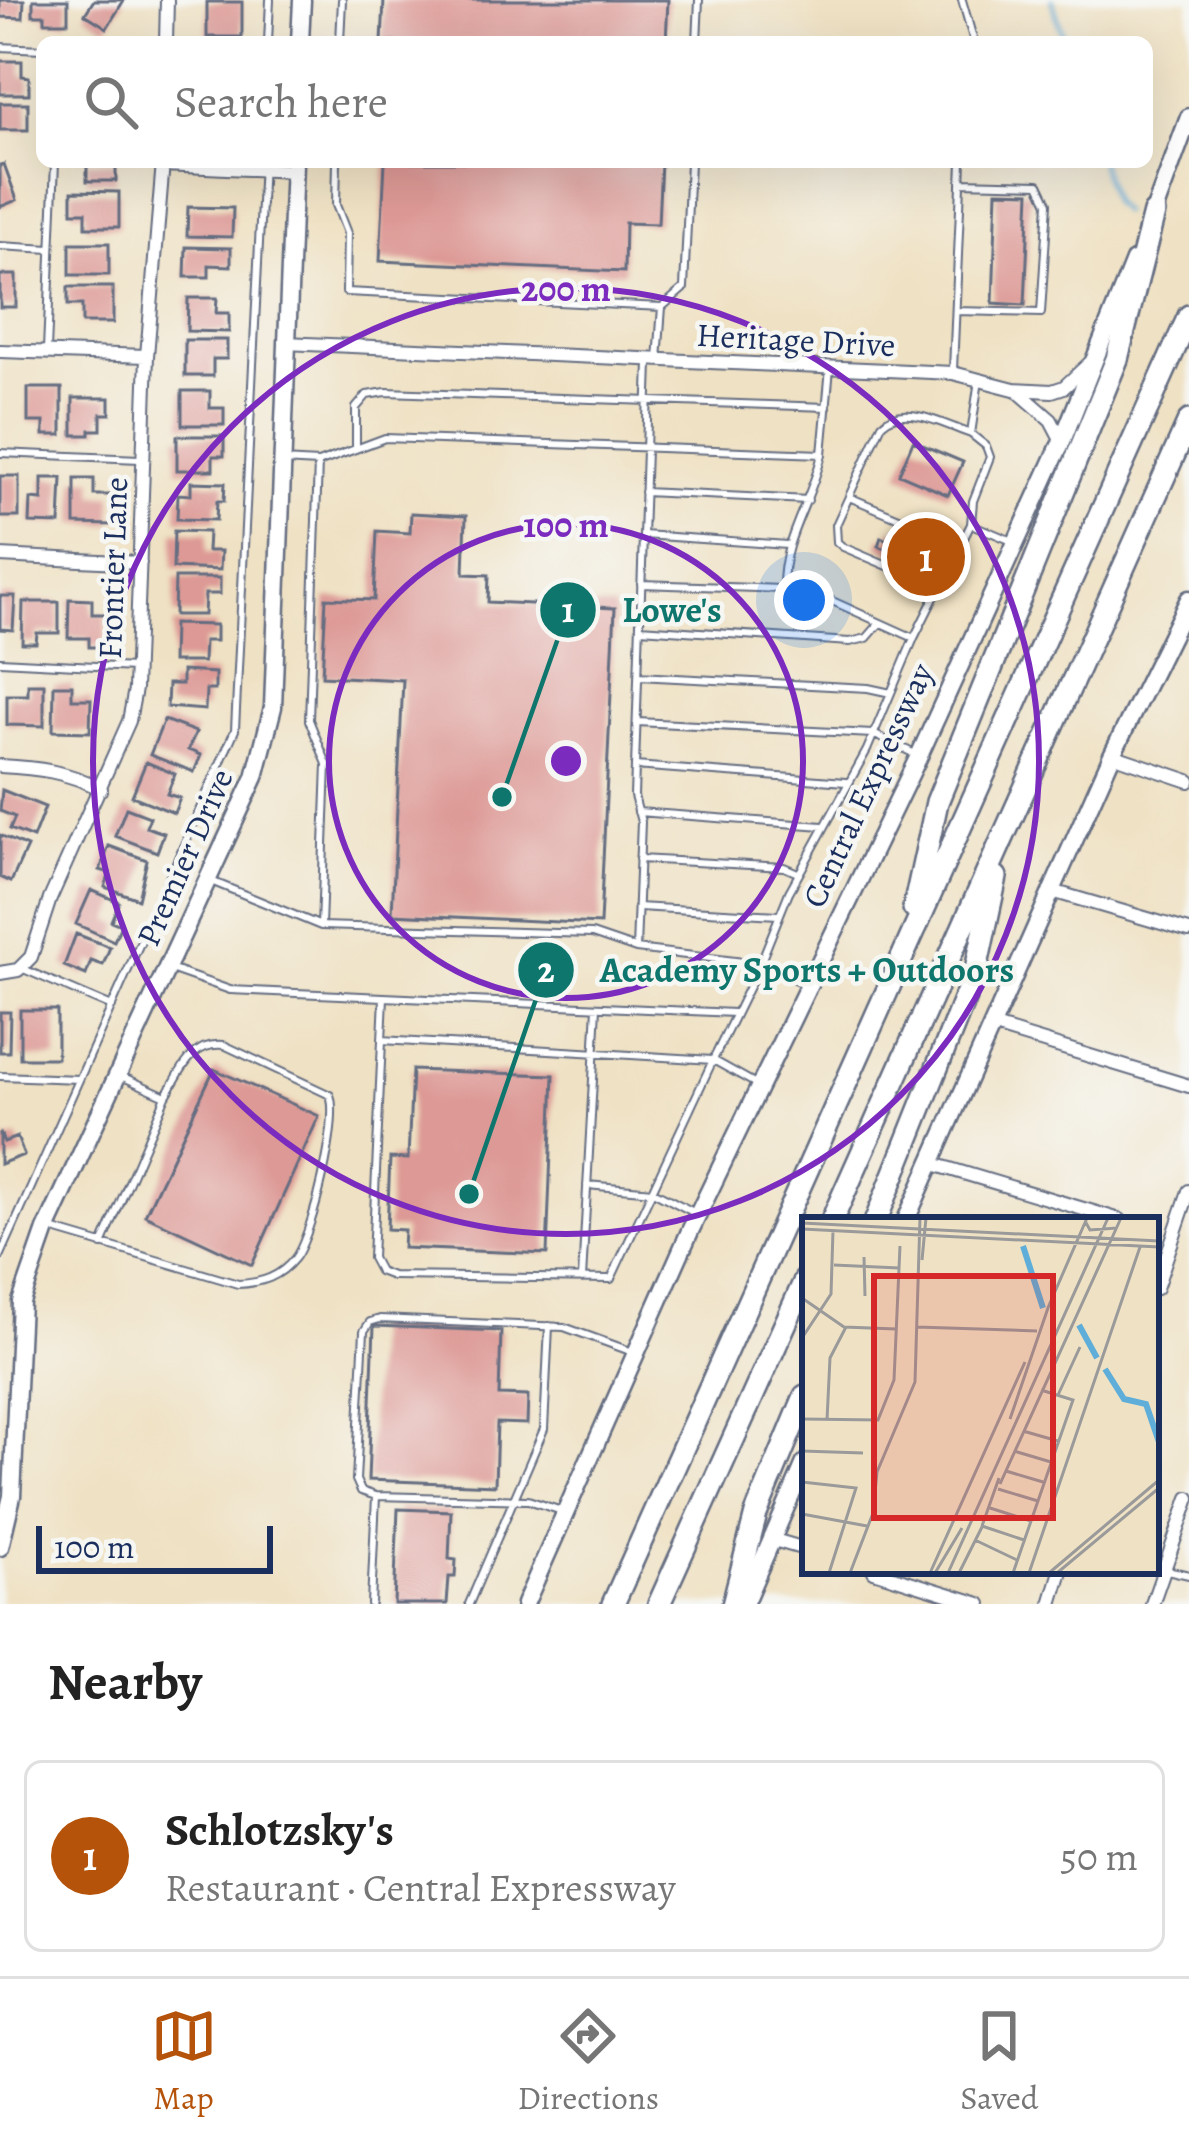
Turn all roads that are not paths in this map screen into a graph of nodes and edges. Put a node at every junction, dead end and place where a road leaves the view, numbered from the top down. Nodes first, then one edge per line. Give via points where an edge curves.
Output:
1 (167, 0) edge
2 (270, 0) edge
3 (302, 0) edge
4 (342, 0) edge
5 (699, 0) edge
6 (962, 0) edge
7 (166, 36) edge
8 (268, 36) edge
9 (300, 36) edge
10 (340, 36) edge
11 (697, 36) edge
12 (972, 36) edge
13 (0, 46) edge
14 (36, 49) edge
15 (1189, 117) edge
16 (55, 168) edge
17 (163, 168) edge
18 (262, 168) edge
19 (293, 168) edge
20 (337, 168) edge
21 (690, 168) edge
22 (962, 168) edge
23 (961, 182) junction
24 (1154, 213) junction
25 (0, 246) edge
26 (51, 249) junction
27 (662, 308) junction
28 (956, 310) junction
29 (1189, 316) edge
30 (285, 343) junction
31 (0, 351) edge
32 (47, 352) junction
33 (147, 356) junction
34 (1095, 359) junction
35 (653, 360) junction
36 (830, 368) junction
37 (953, 374) junction
38 (979, 380) junction
39 (1014, 389) junction
40 (647, 401) junction
41 (826, 407) junction
42 (1189, 421) edge
43 (971, 434) junction
44 (1062, 441) junction
45 (356, 448) junction
46 (646, 448) junction
47 (0, 453) edge
48 (822, 454) junction
49 (143, 459) junction
50 (281, 461) junction
51 (318, 464) junction
52 (644, 491) junction
53 (849, 497) junction
54 (808, 500) junction
55 (971, 524) junction
56 (643, 535) junction
57 (1016, 543) junction
58 (788, 544) junction
59 (961, 544) junction
60 (0, 556) edge
61 (140, 563) junction
62 (641, 584) junction
63 (939, 588) junction
64 (783, 590) junction
65 (1189, 599) edge
66 (880, 623) junction
67 (640, 628) junction
68 (914, 638) junction
69 (0, 661) edge
70 (136, 668) junction
71 (638, 676) junction
72 (891, 693) junction
73 (637, 722) junction
74 (873, 734) junction
75 (1112, 755) junction
76 (919, 756) junction
77 (0, 766) edge
78 (635, 766) junction
79 (1189, 781) edge
80 (848, 783) junction
81 (100, 788) junction
82 (638, 812) junction
83 (823, 826) junction
84 (1006, 836) junction
85 (639, 859) junction
86 (798, 873) junction
87 (208, 879) junction
88 (1052, 891) junction
89 (638, 907) junction
90 (779, 915) junction
91 (321, 926) junction
92 (1189, 932) edge
93 (636, 949) junction
94 (905, 950) junction
95 (26, 962) junction
96 (760, 964) junction
97 (167, 967) junction
98 (0, 973) edge
99 (808, 986) junction
100 (384, 997) junction
101 (112, 1007) junction
102 (597, 1007) junction
103 (734, 1013) junction
104 (991, 1027) junction
105 (382, 1040) junction
106 (594, 1052) junction
107 (712, 1060) junction
108 (117, 1075) junction
109 (0, 1076) edge
110 (79, 1079) junction
111 (759, 1086) junction
112 (1189, 1086) edge
113 (166, 1096) junction
114 (930, 1162) junction
115 (587, 1185) junction
116 (653, 1191) junction
117 (1189, 1191) edge
118 (698, 1214) junction
119 (833, 1217) edge
120 (877, 1217) edge
121 (907, 1217) edge
122 (1110, 1217) edge
123 (47, 1227) junction
124 (1159, 1232) edge
125 (1172, 1236) junction
126 (102, 1245) junction
127 (0, 1257) edge
128 (1159, 1278) edge
129 (582, 1280) junction
130 (802, 1287) edge
131 (549, 1326) junction
132 (636, 1353) junction
133 (802, 1403) edge
134 (802, 1470) edge
135 (376, 1496) junction
136 (1189, 1498) edge
137 (516, 1499) junction
138 (566, 1513) junction
139 (773, 1540) junction
140 (0, 1547) edge
141 (802, 1549) edge
142 (1164, 1569) junction
143 (884, 1574) edge
144 (1060, 1574) edge
145 (1189, 1575) edge
146 (370, 1604) edge
147 (469, 1604) edge
148 (525, 1604) edge
149 (613, 1604) edge
150 (658, 1604) edge
151 (733, 1604) edge
152 (744, 1604) edge
153 (980, 1604) edge
154 (1051, 1604) edge
155 (1152, 1604) edge

1 - 7 street
2 - 8 lane
3 - 9 main road
4 - 10 lane
5 - 11 lane
6 - 12 lane
13 - 14 lane
15 - 24 main road, Central Expressway
16 - 26 lane
17 - 33 street, Frontier Lane
18 - 101 lane via 235,730
19 - 30 main road, Premier Drive
20 - 27 lane via 346,292
21 - 27 lane via 684,288
22 - 23 lane
23 - 28 lane
23 - 28 lane via 1039,184 1048,203 1041,313
24 - 34 main road, Central Expressway
24 - 94 highway via 1117,358 938,802
25 - 26 lane
26 - 32 lane
27 - 35 lane
28 - 37 lane
29 - 94 highway
30 - 35 street, Heritage Drive
30 - 50 main road, Premier Drive
31 - 32 street
32 - 33 street
33 - 49 street, Frontier Lane
34 - 39 street, Heritage Drive via 1064,387
34 - 44 main road, Central Expressway
35 - 36 street, Heritage Drive
35 - 40 lane
36 - 37 street, Heritage Drive
36 - 41 lane
37 - 38 street, Heritage Drive
38 - 39 street, Heritage Drive
38 - 43 lane
39 - 44 street via 1041,408
40 - 41 lane
40 - 45 lane via 386,392 356,408
40 - 46 lane
41 - 48 lane
42 - 84 highway
43 - 53 lane via 906,413 890,416
43 - 55 lane via 991,457
44 - 57 main road, Central Expressway
45 - 46 lane via 385,438
45 - 51 lane
46 - 48 lane
46 - 52 lane
47 - 49 lane
48 - 54 lane
49 - 61 street, Frontier Lane
50 - 51 lane
50 - 87 main road, Premier Drive via 273,707 254,777
51 - 91 lane via 309,719 327,764
52 - 54 lane
52 - 56 lane
53 - 59 lane
53 - 63 lane via 837,542
54 - 58 lane
55 - 57 lane
55 - 59 lane
56 - 58 lane
56 - 62 lane
57 - 76 main road, Central Expressway
58 - 64 lane
59 - 63 lane
60 - 61 street
61 - 70 street, Frontier Lane
62 - 64 lane
62 - 67 lane
63 - 68 lane
64 - 66 lane via 808,590
65 - 75 main road
66 - 67 lane via 850,642
66 - 68 lane
67 - 71 lane
68 - 72 lane
69 - 70 lane
70 - 81 street, Frontier Lane via 129,721
71 - 72 lane
71 - 73 lane
72 - 74 lane
73 - 74 lane
73 - 78 lane
74 - 76 lane
74 - 80 lane
75 - 79 street
75 - 88 main road
76 - 99 main road, Central Expressway
77 - 81 street via 74,775
78 - 80 lane
78 - 82 lane
80 - 83 lane
81 - 95 street, Frontier Lane
82 - 83 lane
82 - 85 lane
83 - 86 lane
84 - 119 highway
84 - 120 highway via 976,970
85 - 86 lane
85 - 89 lane
86 - 90 lane
87 - 91 lane
87 - 97 main road, Premier Drive
88 - 92 street
88 - 104 main road
89 - 90 lane
89 - 93 lane
90 - 96 lane
91 - 93 lane via 592,934
93 - 96 lane
94 - 149 highway
95 - 98 street
95 - 101 lane
96 - 99 lane
96 - 103 lane
97 - 100 lane via 230,990
97 - 108 main road, Premier Drive
99 - 111 main road, Central Expressway
100 - 102 lane
100 - 105 lane
101 - 110 lane
102 - 103 lane
102 - 106 lane
103 - 107 lane
104 - 112 street
104 - 114 main road
105 - 106 lane
105 - 129 lane via 372,1239 379,1271
106 - 107 lane
106 - 115 lane
107 - 111 lane
107 - 116 lane
108 - 113 lane
108 - 123 main road, Premier Drive
109 - 110 lane
110 - 127 lane
111 - 118 main road, Central Expressway
113 - 126 lane
113 - 126 lane via 193,1054 213,1043 330,1096 334,1117 303,1246 279,1274 238,1284
114 - 121 main road
114 - 122 street
115 - 116 lane
115 - 129 lane
116 - 118 lane
116 - 129 lane via 611,1279
117 - 125 street
118 - 132 main road, Central Expressway
123 - 126 lane
123 - 140 main road, Premier Drive via 21,1302 12,1496
124 - 125 street
125 - 128 street
130 - 150 highway
131 - 132 lane
131 - 135 lane via 370,1322 356,1480
131 - 137 lane via 544,1429
132 - 138 main road, Central Expressway
133 - 151 highway via 756,1514
134 - 139 main road
135 - 137 lane
135 - 146 lane
136 - 142 street
137 - 138 lane
137 - 147 lane
138 - 148 main road, Central Expressway
139 - 141 street
139 - 152 main road
142 - 145 lane
142 - 155 street
143 - 153 street
144 - 154 street

